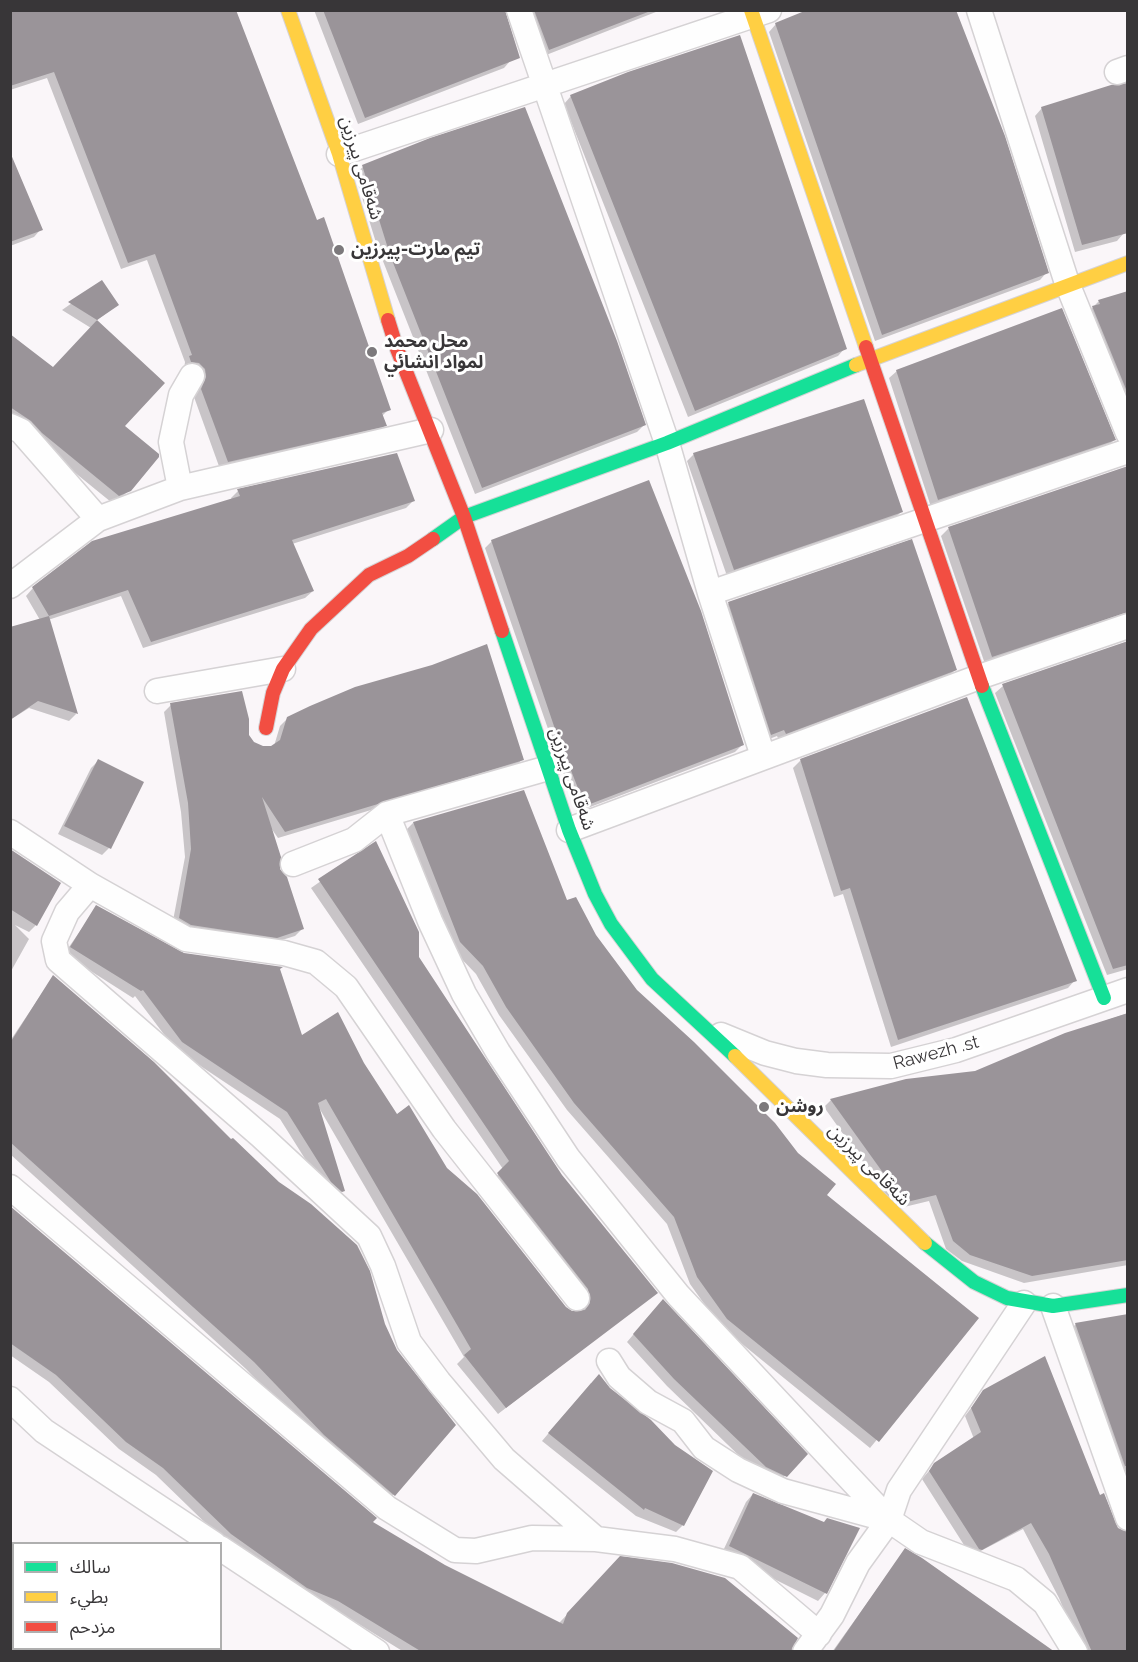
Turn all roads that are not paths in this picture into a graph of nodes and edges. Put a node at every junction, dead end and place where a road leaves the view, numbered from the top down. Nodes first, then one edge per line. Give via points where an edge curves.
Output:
1 (288, 10) edge
2 (519, 10) edge
3 (979, 10) edge
4 (758, 12) edge
5 (546, 83) junction
6 (339, 154) junction
7 (1128, 262) edge
8 (1067, 284) junction
9 (871, 359) junction
10 (192, 376) dead end
11 (10, 426) edge
12 (430, 430) junction
13 (1128, 433) edge
14 (667, 443) junction
15 (1128, 451) edge
16 (180, 488) junction
17 (464, 517) junction
18 (98, 519) junction
19 (925, 519) junction
20 (10, 586) edge
21 (710, 593) junction
22 (1128, 626) edge
23 (283, 669) junction
24 (979, 677) junction
25 (157, 692) dead end
26 (266, 728) dead end
27 (763, 756) junction
28 (548, 768) junction
29 (387, 814) junction
30 (569, 830) junction
31 (10, 832) edge
32 (293, 864) dead end
33 (90, 885) junction
34 (1128, 990) edge
35 (1104, 998) junction
36 (707, 1029) junction
37 (10, 1187) edge
38 (1128, 1295) edge
39 (578, 1298) dead end
40 (1024, 1303) junction
41 (1053, 1306) junction
42 (609, 1361) dead end
43 (10, 1399) edge
44 (1128, 1518) edge
45 (889, 1520) junction
46 (596, 1539) junction
47 (211, 1542) edge
48 (222, 1549) edge
49 (812, 1643) edge
50 (377, 1652) edge
51 (1075, 1652) edge

1 - 6 street, شەقامی پیرزین
2 - 5 street
3 - 8 street
4 - 5 street
4 - 9 street
5 - 6 street
5 - 14 street
6 - 12 street, شەقامی پیرزین via 383,307
7 - 8 street
8 - 9 street
8 - 13 street
9 - 14 street
9 - 19 street
10 - 16 street via 181,395 171,442
11 - 18 street via 21,430
12 - 16 street
12 - 17 street, شەقامی پیرزین
14 - 17 street
14 - 21 street
15 - 19 street
16 - 18 street
17 - 23 street via 408,556 369,575 311,629
17 - 28 street, شەقامی پیرزین
18 - 20 street
19 - 21 street
19 - 24 street
21 - 27 street
22 - 24 street
23 - 25 street
23 - 26 street
24 - 27 street
24 - 35 street
27 - 30 street
28 - 29 street
28 - 30 street, شەقامی پیرزین
29 - 32 street via 354,840
29 - 45 street via 429,921 464,994 568,1158 678,1295
30 - 36 street, شەقامی پیرزین via 595,894 631,952 652,979
31 - 33 street
33 - 39 street via 186,939 284,953 316,962 346,987 444,1129
33 - 46 street via 67,912 58,931 54,941 58,960 261,1136 369,1236 409,1342 504,1459
34 - 35 street, Rawezh .st
35 - 36 street, Rawezh .st via 956,1050 891,1066 827,1065 796,1060 765,1053
36 - 40 street, شەقامی پیرزین via 910,1231 974,1282
37 - 46 street via 387,1508 455,1550 476,1551 532,1538
38 - 41 street, شەقامی پیرزین
40 - 41 street, شەقامی پیرزین
40 - 45 street via 899,1490
41 - 44 street
42 - 45 street via 619,1377 648,1402 683,1421 704,1448 738,1470 783,1491
43 - 47 street via 44,1431
45 - 49 street via 858,1563 832,1615
45 - 51 street via 921,1542 1016,1579 1045,1603
46 - 49 street via 675,1549 740,1567
48 - 50 street

